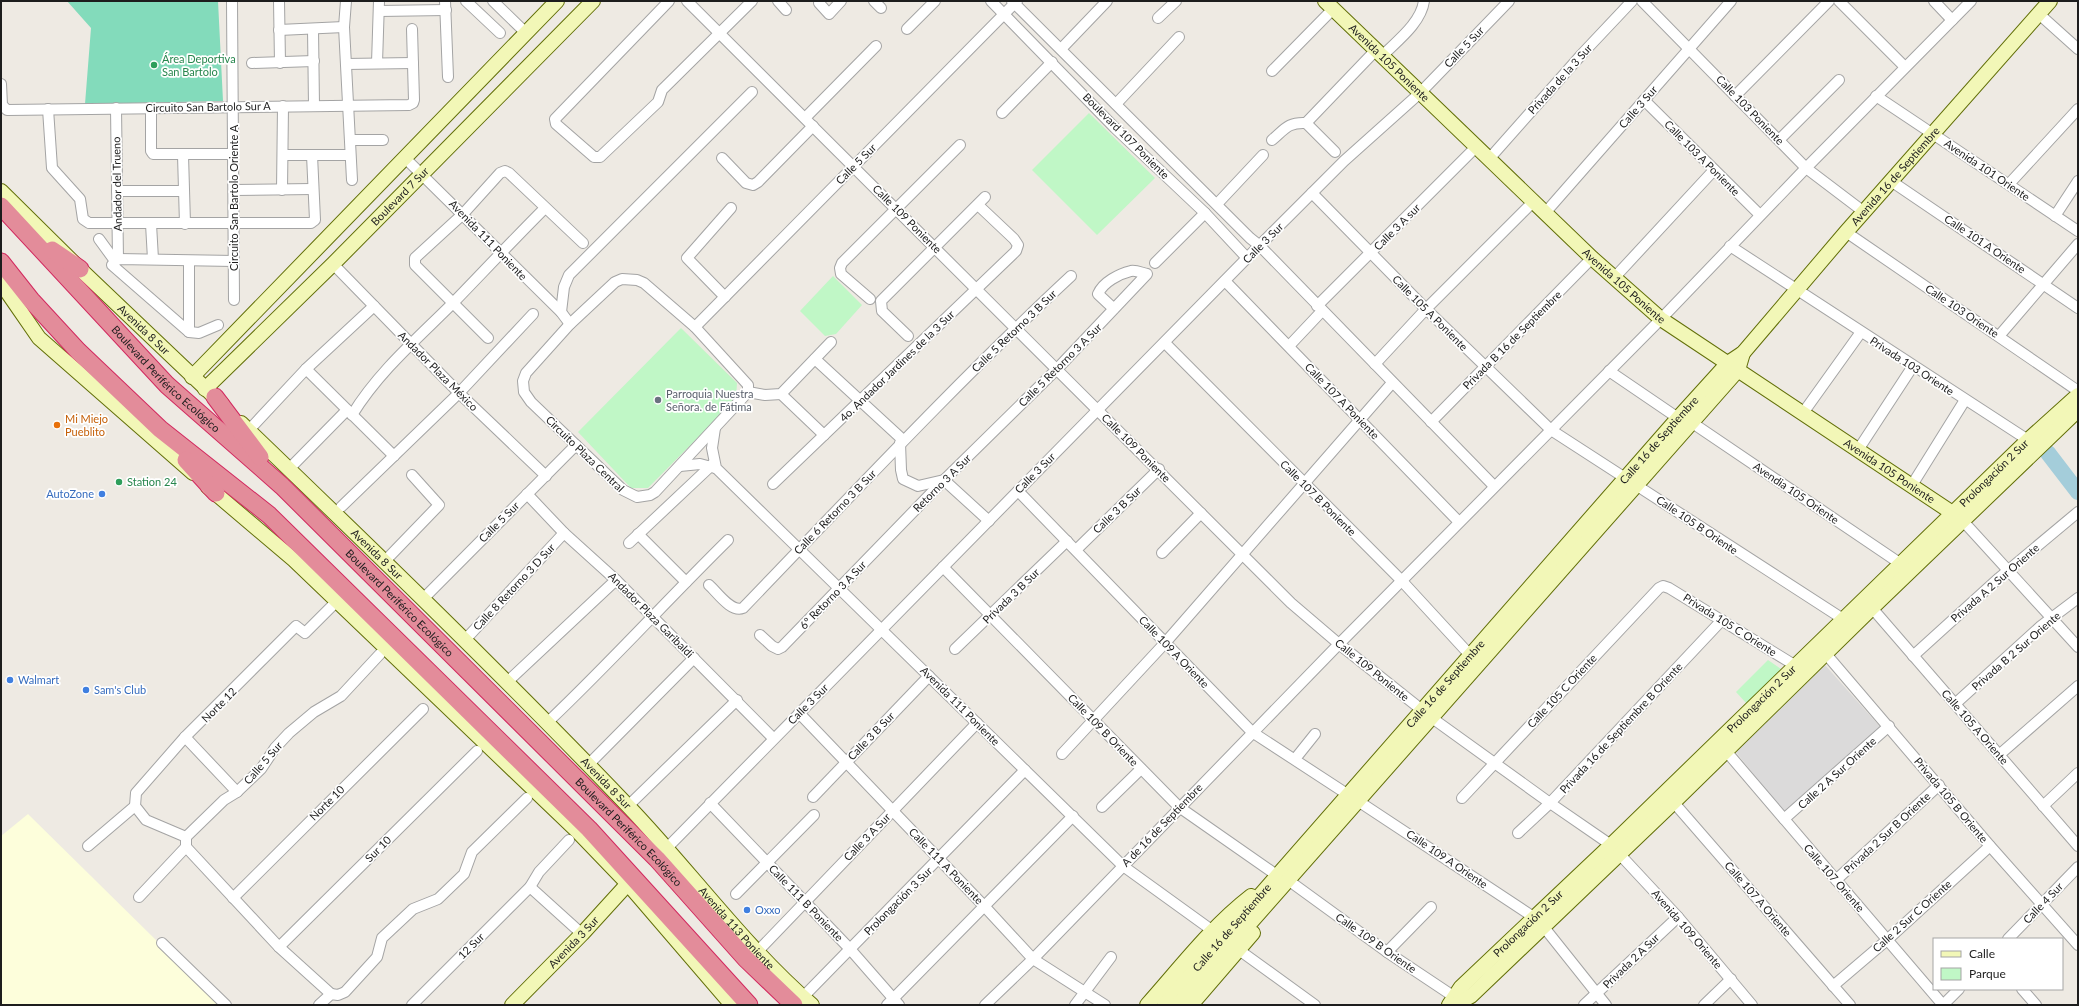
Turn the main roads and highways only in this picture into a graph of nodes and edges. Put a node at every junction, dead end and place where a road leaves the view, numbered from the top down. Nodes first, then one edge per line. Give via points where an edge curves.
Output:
1 (3, 198) edge
2 (25, 231) junction
3 (1, 262) edge
4 (80, 269) road end
5 (210, 393) road end
6 (160, 430) junction
7 (282, 486) junction
8 (216, 493) road end
9 (803, 1002) edge
10 (749, 1005) edge

1 - 2 highway, Boulevard Periférico Ecológico
2 - 4 highway
2 - 7 highway, Boulevard Periférico Ecológico via 166,385
3 - 6 highway via 31,300 78,351
5 - 7 highway
6 - 8 highway
6 - 10 highway via 269,515 589,829 631,881
7 - 9 highway, Boulevard Periférico Ecológico via 661,853 746,959

